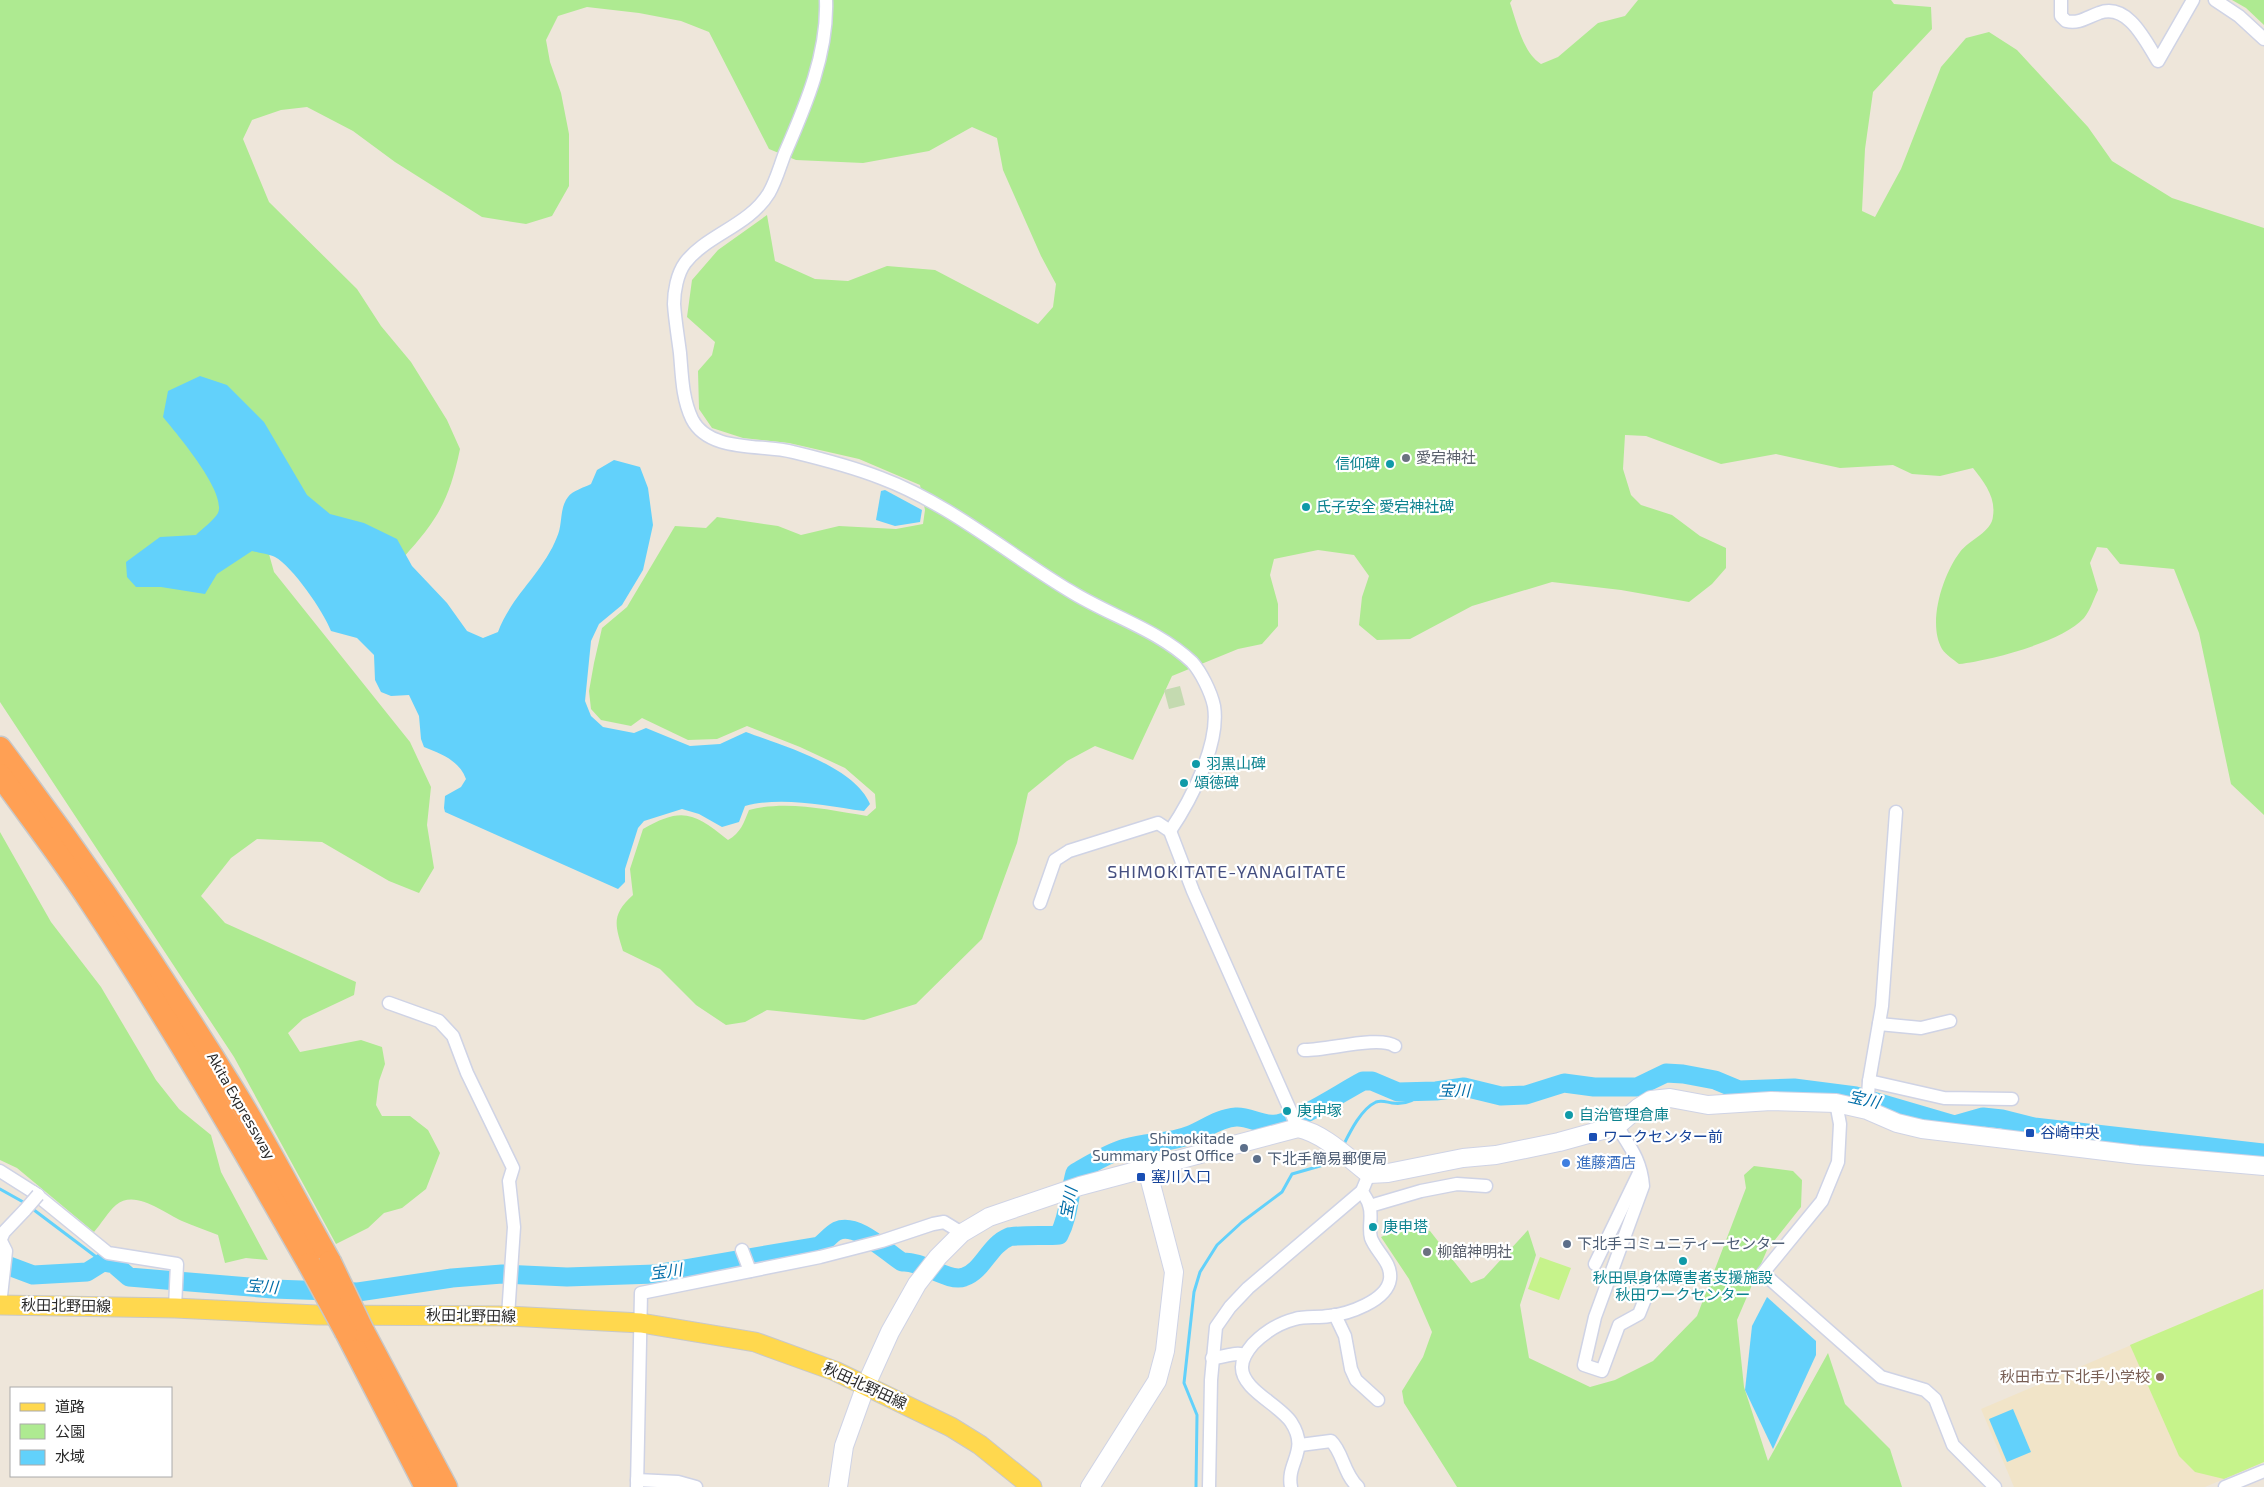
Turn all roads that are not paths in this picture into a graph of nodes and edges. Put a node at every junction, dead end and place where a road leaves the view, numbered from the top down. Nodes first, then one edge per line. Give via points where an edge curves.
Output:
1 (826, 0) edge
2 (2060, 0) edge
3 (2193, 0) edge
4 (2214, 0) edge
5 (2264, 39) edge
6 (0, 748) edge
7 (0, 776) edge
8 (1896, 812) dead end
9 (1170, 831) junction
10 (1040, 904) dead end
11 (389, 1003) dead end
12 (1950, 1021) dead end
13 (1879, 1024) junction
14 (1395, 1046) dead end
15 (1304, 1050) dead end
16 (1869, 1085) junction
17 (2012, 1099) dead end
18 (1836, 1104) junction
19 (1867, 1107) junction
20 (1296, 1122) junction
21 (1616, 1126) junction
22 (2264, 1166) edge
23 (1147, 1169) junction
24 (1641, 1169) junction
25 (0, 1171) edge
26 (1369, 1174) junction
27 (1486, 1186) dead end
28 (1362, 1192) junction
29 (36, 1194) junction
30 (1370, 1206) junction
31 (962, 1233) junction
32 (1, 1241) edge
33 (742, 1250) dead end
34 (319, 1263) junction
35 (1595, 1264) dead end
36 (750, 1270) junction
37 (1651, 1284) dead end
38 (0, 1305) edge
39 (176, 1308) junction
40 (1335, 1315) junction
41 (508, 1316) junction
42 (641, 1324) junction
43 (355, 1331) junction
44 (1245, 1355) junction
45 (1212, 1358) junction
46 (866, 1385) junction
47 (1378, 1400) dead end
48 (925, 1414) junction
49 (1300, 1445) junction
50 (2264, 1471) edge
51 (637, 1484) edge
52 (426, 1487) edge
53 (446, 1487) edge
54 (696, 1487) edge
55 (838, 1487) edge
56 (1021, 1487) edge
57 (1032, 1487) edge
58 (1090, 1487) edge
59 (1209, 1487) edge
60 (1291, 1487) edge
61 (1358, 1487) edge
62 (1995, 1487) edge
63 (2225, 1487) edge

1 - 9 street via 818,66 769,193 750,215 685,263 677,281 674,302 682,383 693,421 707,435 744,448 798,453 880,477 928,499 1073,593 1150,632 1194,664 1214,706 1211,750 1184,811
2 - 3 street via 2061,16 2066,21 2084,21 2101,12 2123,14 2136,26 2158,61
4 - 5 street via 2239,16
6 - 34 highway, Akita Expressway via 171,991 235,1093
7 - 34 highway, Akita Expressway via 89,900
8 - 13 street
9 - 10 street via 1158,823 1069,850 1055,860
9 - 20 street via 1193,891
11 - 41 street via 439,1021 453,1036 467,1073 513,1168 509,1181 514,1228
12 - 13 street via 1921,1028
13 - 16 street
14 - 15 street via 1390,1043 1354,1044
16 - 17 street via 1944,1098
16 - 19 street
18 - 19 street
18 - 21 street via 1771,1101 1708,1105 1670,1098 1651,1100
18 - 62 street via 1840,1124 1838,1162 1822,1201 1763,1273 1881,1377 1926,1390 1935,1399 1953,1446
19 - 22 street via 1897,1123 1922,1129
20 - 23 street
20 - 26 street
21 - 24 street
21 - 26 street via 1496,1155
23 - 31 street via 1080,1186 989,1216
23 - 58 street via 1174,1272 1165,1351 1157,1381
24 - 35 street
24 - 37 street via 1642,1186 1595,1318 1584,1365 1602,1371 1620,1325 1639,1314
25 - 29 street
26 - 28 street
27 - 30 street via 1457,1184 1421,1190
28 - 30 street
28 - 45 street via 1248,1288 1230,1307 1216,1327
29 - 32 street, bridge via 4,1232
29 - 39 street via 108,1254 178,1264
30 - 40 street via 1372,1238 1386,1261 1390,1279 1377,1298
31 - 36 street via 944,1222 866,1245
31 - 46 street via 938,1256 917,1284
32 - 38 street via 6,1251
33 - 36 street
34 - 43 highway, Akita Expressway, bridge
36 - 42 street via 641,1293
38 - 39 main road, 秋田北野田線
39 - 41 main road, 秋田北野田線 via 317,1314
40 - 44 street via 1296,1318 1275,1326
40 - 47 street via 1345,1336 1356,1380
41 - 42 main road, 秋田北野田線
42 - 46 main road, 秋田北野田線 via 754,1342
42 - 51 street
43 - 52 highway, Akita Expressway
43 - 53 highway, Akita Expressway
44 - 45 street via 1240,1352
44 - 49 street via 1242,1368 1248,1383 1282,1411 1291,1422
45 - 59 street
46 - 48 main road, 秋田北野田線
46 - 55 street via 844,1446
48 - 56 main road, 秋田北野田線
48 - 57 main road, 秋田北野田線 via 980,1445
49 - 60 street
49 - 61 street via 1331,1441 1336,1446 1344,1470
50 - 63 street
51 - 54 street via 678,1482

